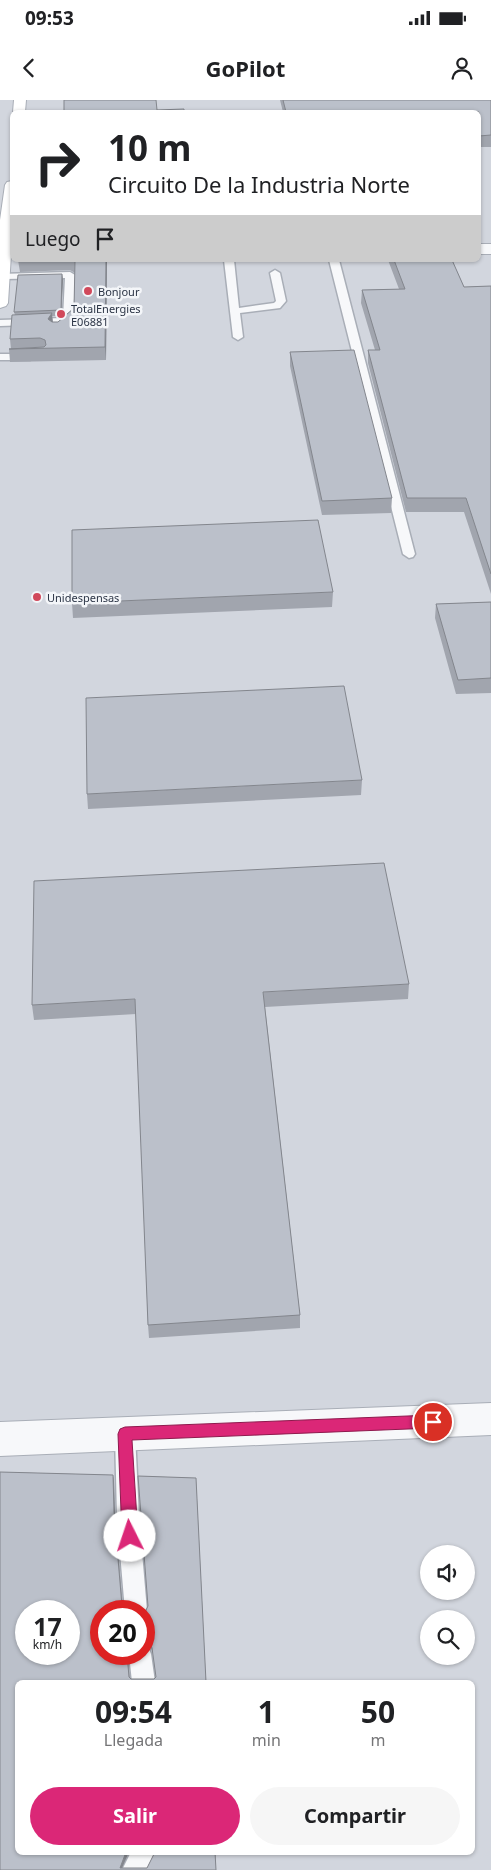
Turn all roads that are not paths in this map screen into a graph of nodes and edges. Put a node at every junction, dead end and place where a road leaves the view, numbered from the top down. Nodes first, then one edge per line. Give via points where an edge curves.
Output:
1 (10, 206) edge
2 (5, 259) edge
3 (230, 262) edge
4 (335, 262) edge
5 (275, 273) dead end
6 (3, 276) junction
7 (0, 303) edge
8 (235, 311) junction
9 (68, 321) junction
10 (0, 322) edge
11 (56, 332) edge
12 (238, 337) dead end
13 (41, 356) edge
14 (0, 357) edge
15 (409, 554) dead end
16 (491, 1419) edge
17 (125, 1434) junction
18 (0, 1439) edge
19 (135, 1600) edge
20 (141, 1665) edge
21 (142, 1680) edge
22 (143, 1855) edge
23 (134, 1870) edge

1 - 2 main road
2 - 6 main road
3 - 8 lane
4 - 15 lane
5 - 8 lane via 281,301 277,306
6 - 7 main road
6 - 9 lane via 70,275
8 - 12 lane
9 - 10 lane
9 - 11 lane
13 - 14 lane
16 - 17 street
17 - 18 street
17 - 19 lane
20 - 21 lane
22 - 23 lane

